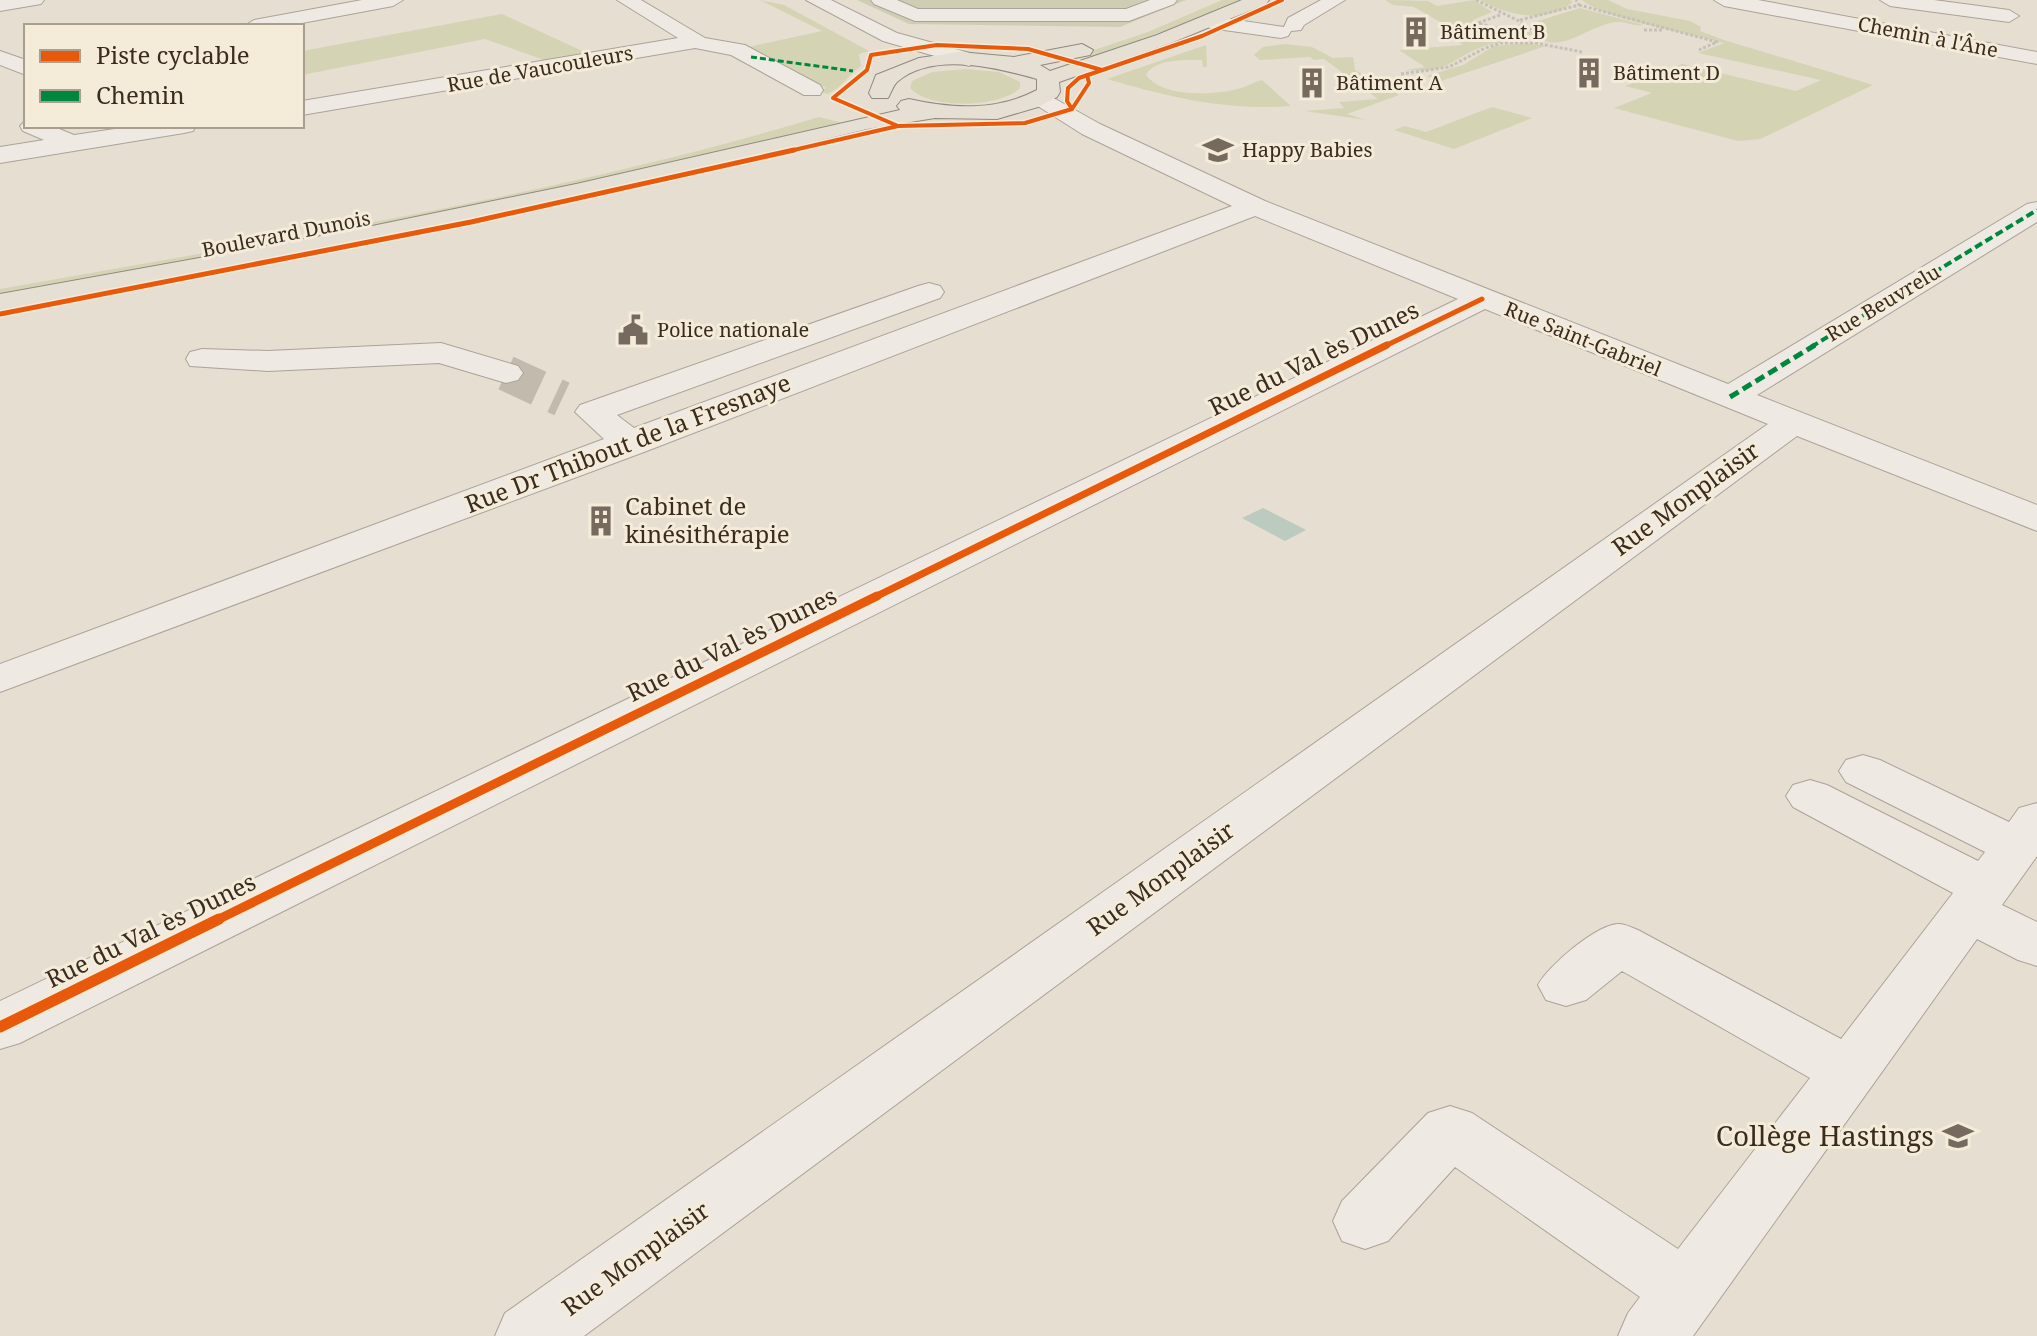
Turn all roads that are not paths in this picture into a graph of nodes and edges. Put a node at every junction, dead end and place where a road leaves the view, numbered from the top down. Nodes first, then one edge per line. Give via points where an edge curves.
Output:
1 (34, 0) edge
2 (393, 0) edge
3 (627, 0) edge
4 (816, 0) edge
5 (881, 0) edge
6 (1167, 0) edge
7 (1259, 0) edge
8 (1335, 0) edge
9 (1724, 0) edge
10 (1890, 0) edge
11 (1763, 1) edge
12 (0, 5) edge
13 (1003, 7) edge
14 (1211, 11) edge
15 (2009, 16) dead end
16 (1871, 21) junction
17 (265, 24) edge
18 (926, 35) dead end
19 (1000, 36) dead end
20 (890, 37) junction
21 (695, 42) junction
22 (2005, 52) junction
23 (0, 57) edge
24 (2036, 58) edge
25 (969, 60) junction
26 (1014, 64) junction
27 (1975, 65) dead end
28 (24, 67) edge
29 (905, 68) junction
30 (2005, 76) dead end
31 (24, 78) edge
32 (0, 84) edge
33 (1044, 88) junction
34 (812, 90) dead end
35 (880, 93) junction
36 (304, 108) edge
37 (936, 111) junction
38 (995, 111) junction
39 (37, 128) edge
40 (171, 128) edge
41 (1091, 129) junction
42 (71, 143) junction
43 (0, 155) edge
44 (1255, 207) junction
45 (2037, 210) edge
46 (0, 282) edge
47 (929, 292) dead end
48 (1482, 299) junction
49 (0, 303) edge
50 (202, 359) dead end
51 (506, 373) tunnel mouth
52 (1730, 397) junction
53 (1793, 422) junction
54 (631, 444) junction
55 (2037, 519) edge
56 (0, 679) edge
57 (1863, 771) dead end
58 (1810, 796) dead end
59 (2002, 867) edge
60 (2037, 946) edge
61 (1566, 985) dead end
62 (0, 1027) edge
63 (1849, 1071) junction
64 (1365, 1221) dead end
65 (1669, 1313) edge
66 (529, 1336) edge

1 - 12 street
2 - 17 street
3 - 21 street, Rue de Vaucouleurs
4 - 20 street
5 - 13 street via 915,15
6 - 13 street via 1129,15
7 - 14 main road
8 - 14 street via 1288,29
9 - 16 street, Chemin à l'Âne
10 - 15 street
11 - 16 street
13 - 19 street
14 - 26 main road via 1080,51
14 - 33 main road
16 - 22 street, Chemin à l'Âne
18 - 20 street
20 - 25 street
20 - 29 street via 886,45
21 - 34 street via 737,50
21 - 36 street, Rue de Vaucouleurs
22 - 24 street, Chemin à l'Âne
22 - 27 street
23 - 28 street
24 - 30 street via 2011,67
25 - 26 main road
25 - 29 main road
26 - 33 main road via 1033,70
29 - 35 main road via 884,80
31 - 32 street
33 - 38 main road
33 - 41 street, Rue Saint-Gabriel
35 - 37 main road via 904,105
35 - 46 main road, Boulevard Dunois via 749,131 521,185
37 - 38 main road
37 - 49 main road, Boulevard Dunois via 343,240
38 - 41 street, Rue Saint-Gabriel
39 - 42 street
40 - 42 street
41 - 44 street, Rue Saint-Gabriel
42 - 43 street
44 - 48 street, Rue Saint-Gabriel
44 - 54 street, Rue Dr Thibout de la Fresnaye
45 - 52 street, Rue Beuvrelu
47 - 54 street via 577,406
48 - 52 street, Rue Saint-Gabriel
48 - 62 street, Rue du Val ès Dunes
50 - 51 street via 441,353
52 - 53 street, Rue Saint-Gabriel
53 - 55 street, Rue Saint-Gabriel
53 - 66 street, Rue Monplaisir
54 - 56 street, Rue Dr Thibout de la Fresnaye
57 - 59 street
58 - 59 street
59 - 60 street
59 - 63 street
61 - 63 street via 1619,944
63 - 65 street
64 - 65 street via 1450,1131

